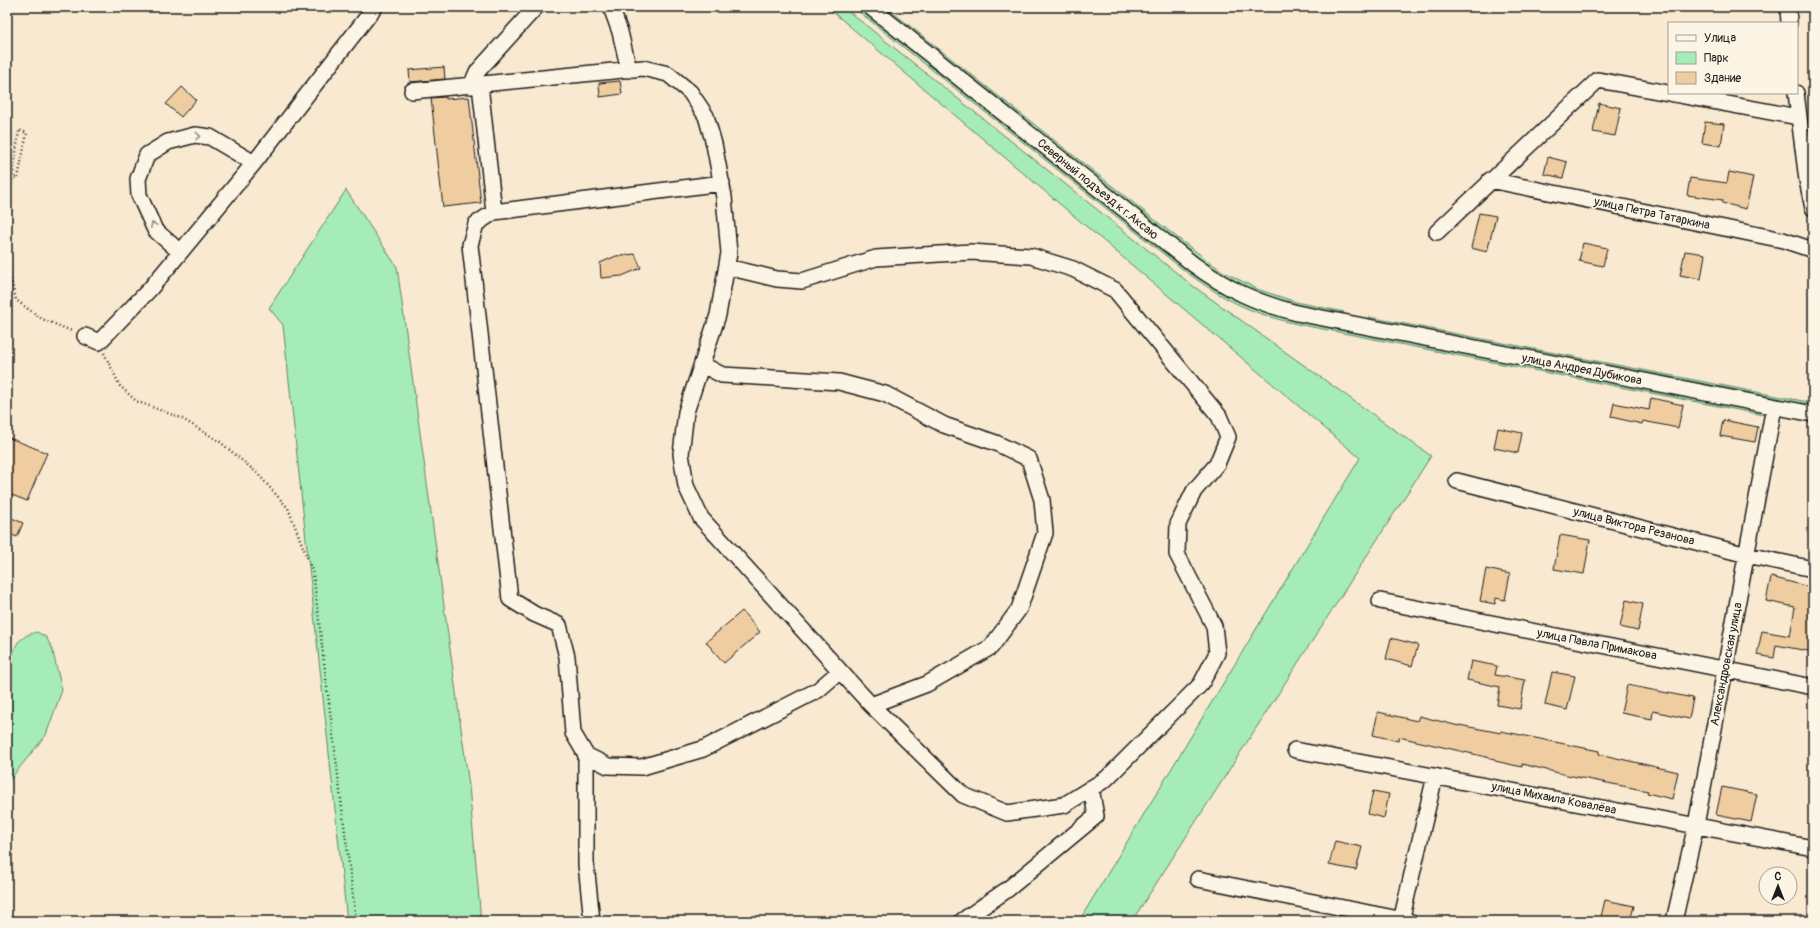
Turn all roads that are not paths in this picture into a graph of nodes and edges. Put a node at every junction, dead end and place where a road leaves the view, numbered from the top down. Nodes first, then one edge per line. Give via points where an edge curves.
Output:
1 (375, 7) edge
2 (536, 7) edge
3 (611, 7) edge
4 (870, 7) edge
5 (1788, 7) edge
6 (1789, 22) edge
7 (629, 70) junction
8 (475, 85) junction
9 (412, 91) dead end
10 (1668, 93) edge
11 (1674, 94) edge
12 (1796, 94) edge
13 (1798, 117) junction
14 (254, 163) junction
15 (1490, 180) junction
16 (722, 183) junction
17 (1813, 208) edge
18 (494, 212) junction
19 (1437, 232) dead end
20 (1813, 250) edge
21 (180, 252) junction
22 (727, 267) junction
23 (1350, 324) joint
24 (84, 336) road end
25 (703, 365) junction
26 (1774, 407) junction
27 (1813, 414) edge
28 (1457, 481) dead end
29 (1747, 555) junction
30 (1813, 569) edge
31 (1380, 601) dead end
32 (1724, 670) junction
33 (840, 671) junction
34 (1813, 687) edge
35 (871, 705) junction
36 (1295, 750) dead end
37 (586, 755) junction
38 (1435, 776) junction
39 (1091, 788) junction
40 (1696, 825) junction
41 (1813, 848) edge
42 (1198, 879) dead end
43 (1404, 920) edge
44 (592, 921) edge
45 (962, 921) edge
46 (1674, 921) edge

1 - 14 street
2 - 8 street via 477,72
3 - 7 street
4 - 23 street, Северный подъезд к г.Аксаю via 1210,276 1241,295 1264,304
5 - 6 street
7 - 8 street
7 - 16 street via 643,68 668,74 690,92 706,116
8 - 9 street
8 - 18 street
10 - 15 street via 1598,80
11 - 13 street
12 - 13 street
13 - 17 street
14 - 21 street
21 -> 14 street via 154,230 139,195 138,179 147,155 168,142 195,135 210,137
15 - 19 street
15 - 20 street, улица Петра Татаркина via 1783,240
16 - 18 street
16 - 22 street via 729,253
18 - 37 street via 476,224 470,245 510,599 534,614 559,625 567,657 573,733
21 - 24 street via 150,289 99,342
22 - 25 street via 718,315
22 - 39 street via 777,279 802,281 876,258 971,252 1031,256 1073,269 1115,290 1219,416 1228,437 1216,464 1194,491 1178,524 1177,554 1214,626 1217,653 1201,684 1106,779
23 - 26 street, улица Андрея Дубикова
25 - 33 street via 686,412 681,454 686,486 702,518
25 - 35 street via 722,375 839,382 885,394 944,425 996,443 1029,459 1042,500 1045,533 1019,609 991,647 927,684
26 - 27 street, улица Андрея Дубикова
26 - 29 street, Александровская улица
28 - 29 street, улица Виктора Резанова
29 - 30 street, улица Виктора Резанова
29 - 32 street, Александровская улица
31 - 32 street, улица Павла Примакова
32 - 34 street, улица Павла Примакова
32 - 40 street, Александровская улица
33 - 35 street
33 - 37 street via 818,690 703,749 642,767 608,766
35 - 39 street via 963,795 1007,814 1064,805
36 - 38 street, улица Михаила Ковалёва
37 - 44 street via 586,864
38 - 40 street, улица Михаила Ковалёва
38 - 43 street
39 - 45 street via 1096,816 1008,889
40 - 41 street, улица Михаила Ковалёва
40 - 46 street, Александровская улица
42 - 43 street

